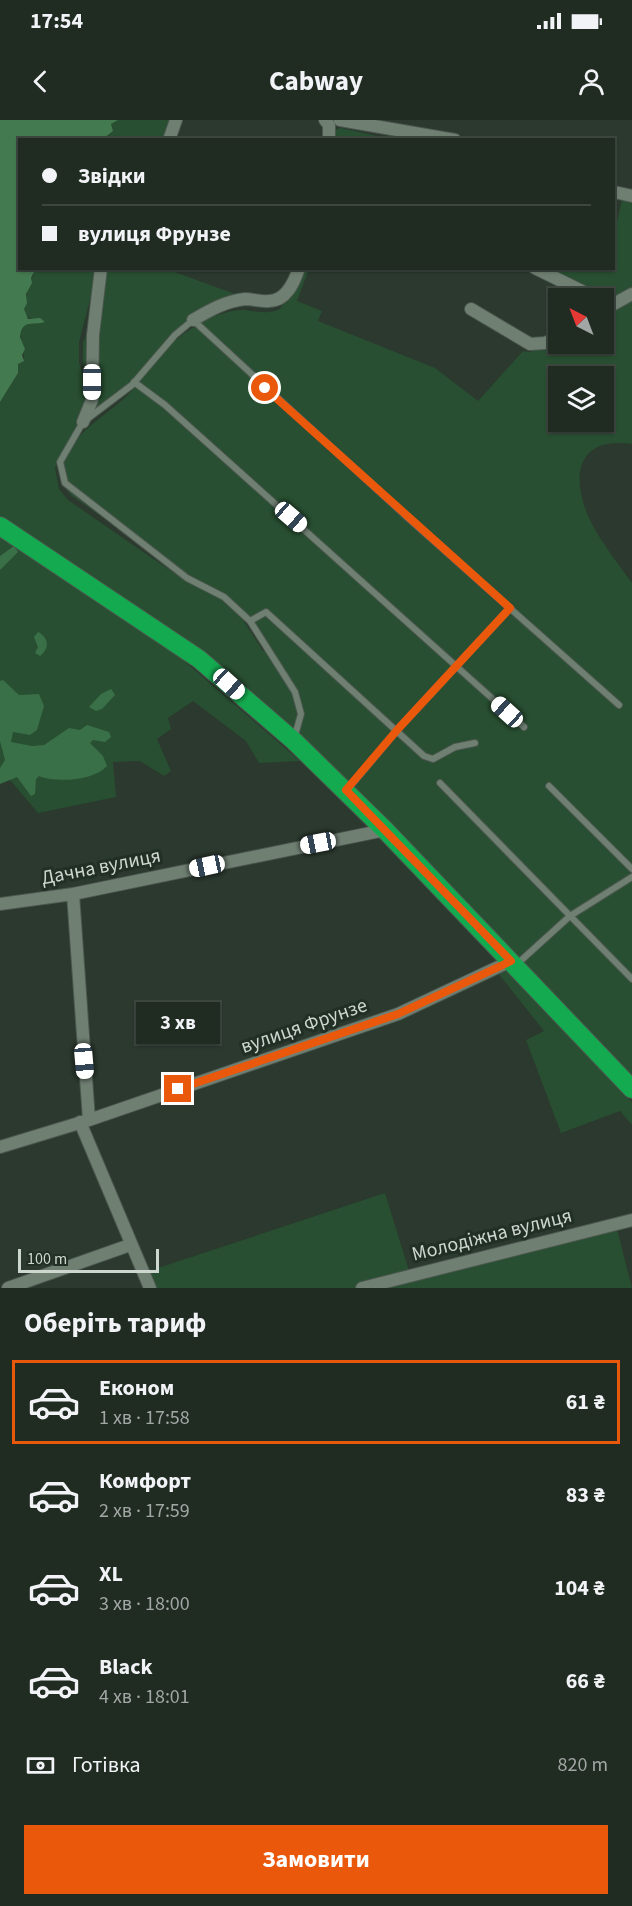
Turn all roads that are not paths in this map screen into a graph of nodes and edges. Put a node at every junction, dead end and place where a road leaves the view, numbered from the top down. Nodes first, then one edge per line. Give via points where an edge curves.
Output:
1 (176, 120) edge
2 (325, 120) edge
3 (340, 120) edge
4 (170, 138) edge
5 (329, 138) edge
6 (444, 138) edge
7 (615, 192) edge
8 (632, 196) edge
9 (101, 270) edge
10 (298, 270) edge
11 (539, 270) edge
12 (576, 288) edge
13 (632, 294) edge
14 (614, 302) edge
15 (471, 309) dead end
16 (193, 320) junction
17 (548, 342) edge
18 (134, 382) junction
19 (83, 422) junction
20 (0, 526) edge
21 (510, 608) junction
22 (250, 621) junction
23 (457, 667) junction
24 (619, 705) dead end
25 (524, 727) dead end
26 (398, 729) junction
27 (294, 741) junction
28 (475, 743) dead end
29 (440, 783) dead end
30 (549, 786) dead end
31 (346, 790) junction
32 (385, 830) junction
33 (632, 869) edge
34 (632, 877) edge
35 (74, 894) junction
36 (0, 904) edge
37 (570, 916) junction
38 (514, 963) junction
39 (632, 979) edge
40 (632, 1089) edge
41 (84, 1121) junction
42 (0, 1147) edge
43 (632, 1220) edge
44 (130, 1245) junction
45 (8, 1288) edge
46 (150, 1288) edge
47 (362, 1288) edge

1 - 4 street
2 - 5 street
3 - 6 street
7 - 8 street
9 - 19 street via 93,335 92,400
10 - 16 street via 280,299 224,303
11 - 12 street
13 - 14 street
15 - 17 street via 530,344
16 - 18 lane
16 - 21 lane
18 - 19 lane
18 - 23 lane via 165,405
19 - 22 lane via 60,462 65,483 187,578 224,597
20 - 27 highway via 199,659
21 - 23 lane
21 - 24 lane
22 - 26 lane via 266,612
22 - 27 lane via 295,692 301,714
23 - 25 lane
23 - 26 lane
26 - 28 lane via 424,756 433,759 455,747
26 - 31 lane
27 - 31 highway
29 - 37 lane
30 - 33 lane
31 - 32 highway
32 - 35 street, Дачна вулиця
32 - 38 highway
34 - 37 lane
35 - 36 street, Дачна вулиця
35 - 41 street
37 - 38 lane
37 - 39 lane
38 - 40 highway
38 - 41 street, вулиця Фрунзе via 398,1014
41 - 42 street, вулиця Фрунзе
41 - 44 street
43 - 47 street, Молодіжна вулиця
44 - 45 street
44 - 46 street

